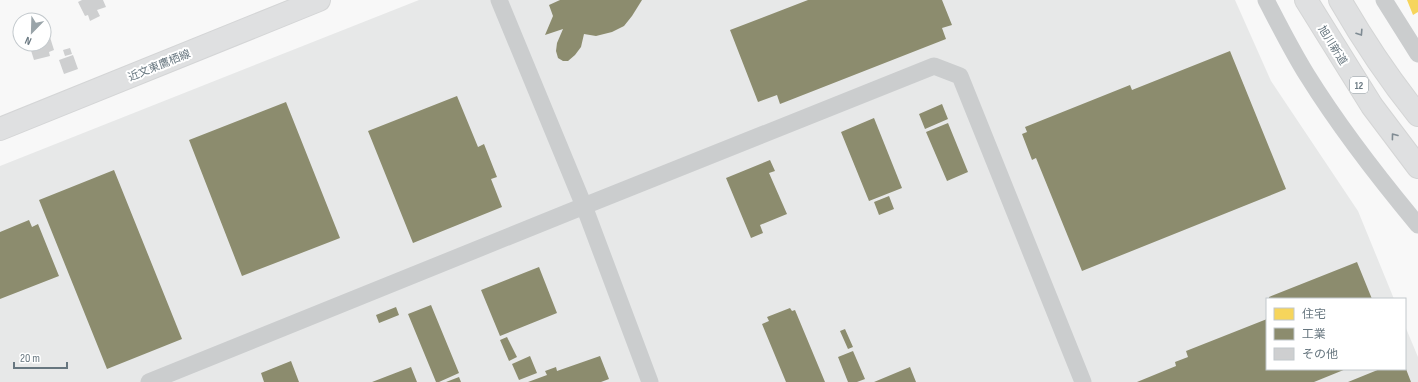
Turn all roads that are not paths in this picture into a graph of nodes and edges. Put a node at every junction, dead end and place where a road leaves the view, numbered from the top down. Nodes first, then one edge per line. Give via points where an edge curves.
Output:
1 (319, 0) edge
2 (499, 0) edge
3 (1266, 0) edge
4 (1306, 0) edge
5 (1340, 0) edge
6 (1384, 0) edge
7 (1418, 54) edge
8 (1418, 115) edge
9 (0, 129) edge
10 (1418, 166) edge
11 (584, 206) junction
12 (1418, 225) edge
13 (149, 382) edge
14 (650, 382) edge
15 (1083, 382) edge

1 - 9 main road, 近文東鷹栖線
2 - 11 street
3 - 12 street via 1306,74 1332,113
10 -> 4 main road, 旭川新道 / 12 via 1372,106
5 -> 8 main road
6 - 7 street
11 - 13 street
11 - 14 street
11 - 15 street via 934,66 960,76

